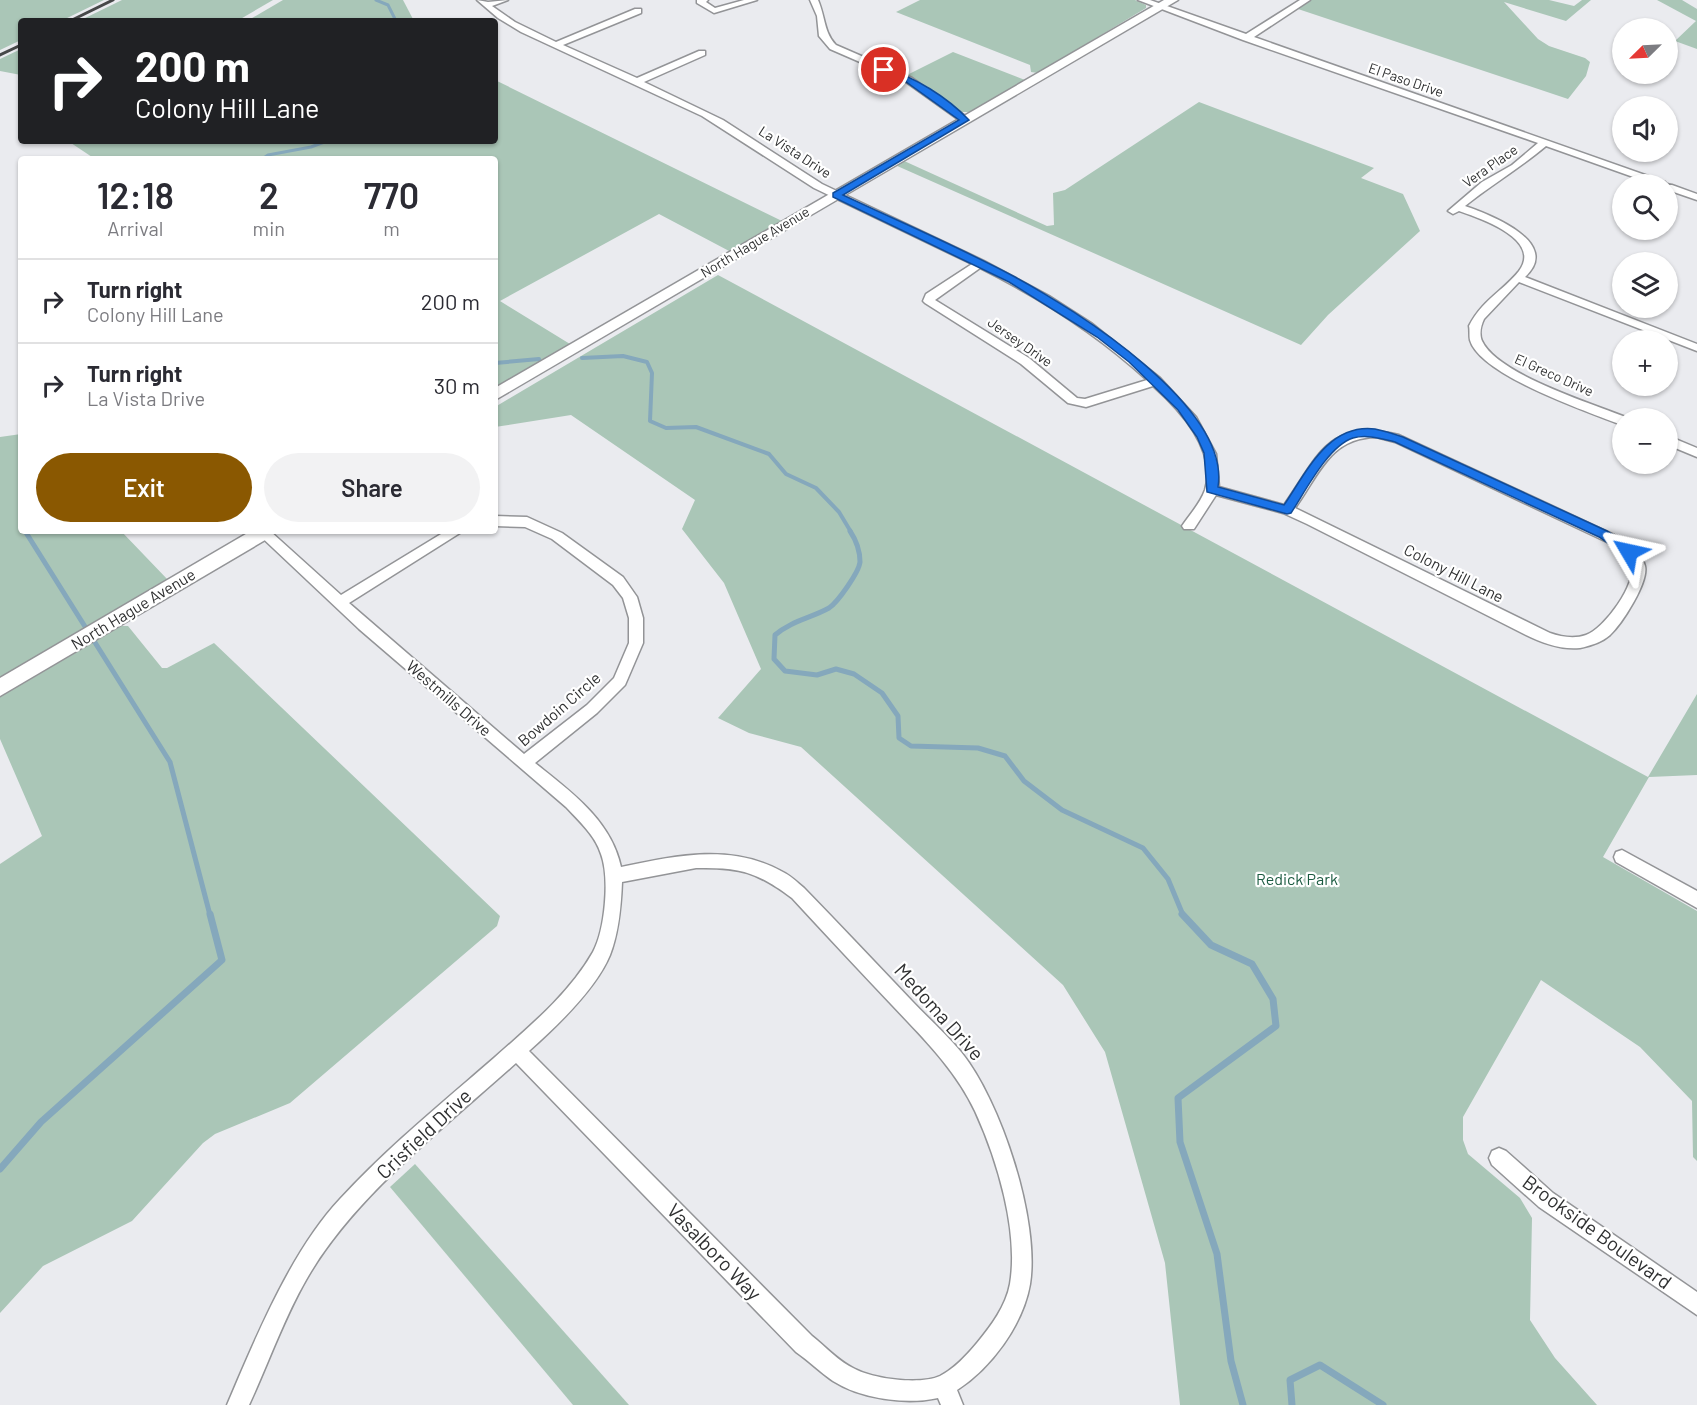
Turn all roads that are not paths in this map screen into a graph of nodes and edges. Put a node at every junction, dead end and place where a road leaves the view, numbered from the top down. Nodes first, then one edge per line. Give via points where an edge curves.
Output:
1 (504, 0) edge
2 (704, 0) edge
3 (753, 0) edge
4 (814, 0) edge
5 (1142, 0) edge
6 (1172, 0) edge
7 (1306, 0) edge
8 (484, 2) edge
9 (1160, 7) junction
10 (638, 11) dead end
11 (1246, 38) junction
12 (557, 45) junction
13 (702, 53) dead end
14 (636, 82) junction
15 (965, 120) junction
16 (1544, 143) junction
17 (1632, 174) edge
18 (1678, 190) edge
19 (836, 195) junction
20 (1697, 197) edge
21 (980, 263) junction
22 (1517, 278) junction
23 (1697, 348) edge
24 (1156, 381) junction
25 (498, 393) edge
26 (1612, 417) edge
27 (1678, 444) edge
28 (1697, 453) edge
29 (1211, 489) junction
30 (1287, 510) junction
31 (498, 521) edge
32 (1189, 526) dead end
33 (261, 534) edge
34 (266, 534) edge
35 (451, 534) edge
36 (339, 603) junction
37 (0, 688) edge
38 (524, 763) junction
39 (1622, 857) dead end
40 (614, 876) junction
41 (1697, 900) edge
42 (516, 1050) junction
43 (1499, 1158) dead end
44 (1697, 1305) edge
45 (948, 1395) edge
46 (238, 1405) edge

1 - 8 street
2 - 3 street via 700,1 714,11
4 - 15 street via 823,36 833,47 909,80
5 - 9 street, El Paso Drive
6 - 9 main road, North Hague Avenue
7 - 11 street
8 - 12 street, La Vista Drive via 519,27
9 - 11 street, El Paso Drive
9 - 15 main road, North Hague Avenue
10 - 12 street
11 - 16 street, El Paso Drive
12 - 14 street, La Vista Drive
13 - 14 street
14 - 19 street, La Vista Drive via 744,135 800,177
15 - 19 main road, North Hague Avenue
16 - 17 street, El Paso Drive
16 - 22 street, Vera Place via 1454,209 1504,226 1526,244 1529,263
18 - 20 street
19 - 21 street, La Vista Drive
19 - 25 main road, North Hague Avenue
21 - 24 street, La Vista Drive via 1100,335
21 - 24 street, Jersey Drive via 930,296 929,301 989,336 1080,404
22 - 23 street
22 - 26 street, El Greco Drive via 1475,326 1479,346 1509,372
24 - 29 street, La Vista Drive via 1203,436 1210,453
27 - 28 street
29 - 30 street, Colony Hill Lane
29 - 32 street, La Vista Drive
30 - 30 street, Colony Hill Lane via 1524,628 1571,643 1605,631 1639,572 1635,559 1622,545 1603,534 1399,440 1374,433 1352,434 1336,443
31 - 38 street, Bowdoin Circle via 527,522 557,536 618,581 630,597 636,618 636,643 620,681 592,709
33 - 37 main road, North Hague Avenue
34 - 36 street, Westmills Drive
35 - 36 street
36 - 38 street, Westmills Drive
38 - 40 street, Westmills Drive via 572,802 600,834
39 - 41 street
40 - 42 street, Crisfield Drive via 612,914 602,953 578,989
40 - 45 street, Medoma Drive via 681,862 723,860 776,876 806,902 970,1079 998,1142 1019,1225 1021,1273 1017,1298 1007,1319
42 - 45 street, Vasalboro Way via 804,1344 848,1377 884,1388
42 - 46 street, Crisfield Drive via 346,1207 299,1272
43 - 44 street, Brookside Boulevard via 1546,1200

